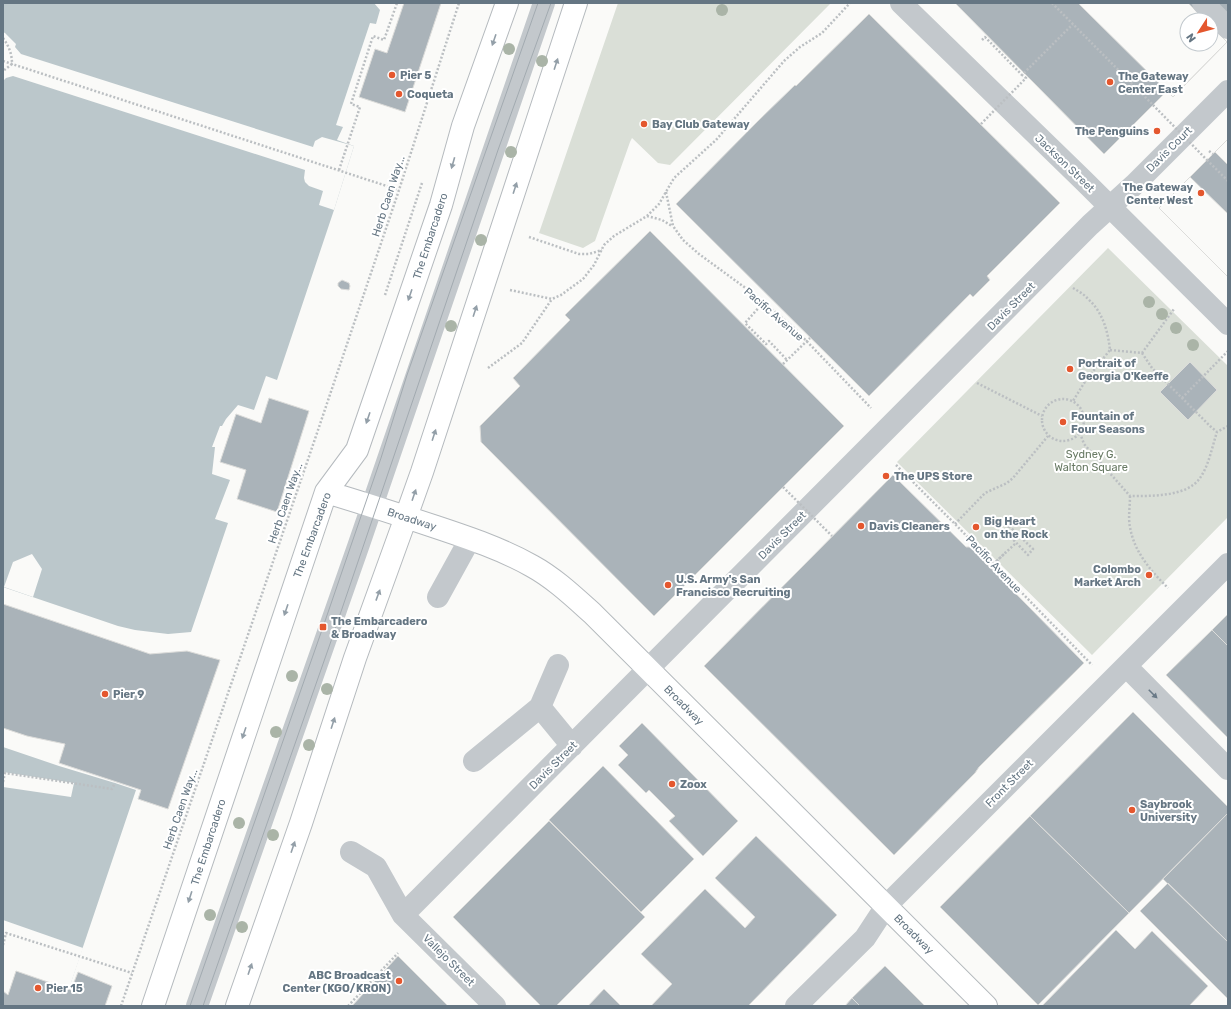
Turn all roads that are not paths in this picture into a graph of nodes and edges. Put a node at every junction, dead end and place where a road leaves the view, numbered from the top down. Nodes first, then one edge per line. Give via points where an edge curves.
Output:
1 (507, 3) edge
2 (544, 3) edge
3 (576, 3) edge
4 (901, 3) edge
5 (1203, 3) edge
6 (1228, 28) edge
7 (1228, 91) edge
8 (1111, 207) junction
9 (1228, 324) edge
10 (326, 492) junction
11 (372, 506) junction
12 (406, 517) junction
13 (470, 538) junction
14 (1228, 564) edge
15 (438, 597) dead end
16 (558, 665) dead end
17 (1126, 666) junction
18 (648, 669) junction
19 (540, 707) junction
20 (572, 746) junction
21 (474, 761) dead end
22 (1228, 769) edge
23 (351, 852) dead end
24 (886, 906) junction
25 (403, 915) junction
26 (153, 1006) edge
27 (197, 1006) edge
28 (237, 1006) edge
29 (495, 1006) edge
30 (796, 1006) edge
31 (986, 1006) edge

1 -> 10 main road, The Embarcadero via 463,126 441,205 358,450
2 - 11 street
12 -> 3 main road
4 - 8 street, Jackson Street
5 - 6 street
7 - 8 street, Davis Court
8 - 9 street, Jackson Street
8 - 18 street, Davis Street
10 - 11 main road, Broadway
10 -> 26 main road, The Embarcadero
11 - 12 main road, Broadway
11 - 27 street
12 - 13 main road, Broadway
28 -> 12 main road via 299,830 355,658
13 - 15 street
13 - 18 main road, Broadway via 512,555 554,580 574,596
14 - 17 street, Front Street
16 - 19 street
17 -> 22 street
17 - 24 street, Front Street
18 - 20 street, Davis Street
18 - 24 main road, Broadway
19 - 20 street
19 - 21 street
20 - 25 street, Davis Street
23 - 25 street, Vallejo Street via 376,867
24 - 30 street, Front Street via 865,938
24 - 31 main road, Broadway
25 - 29 street, Vallejo Street

